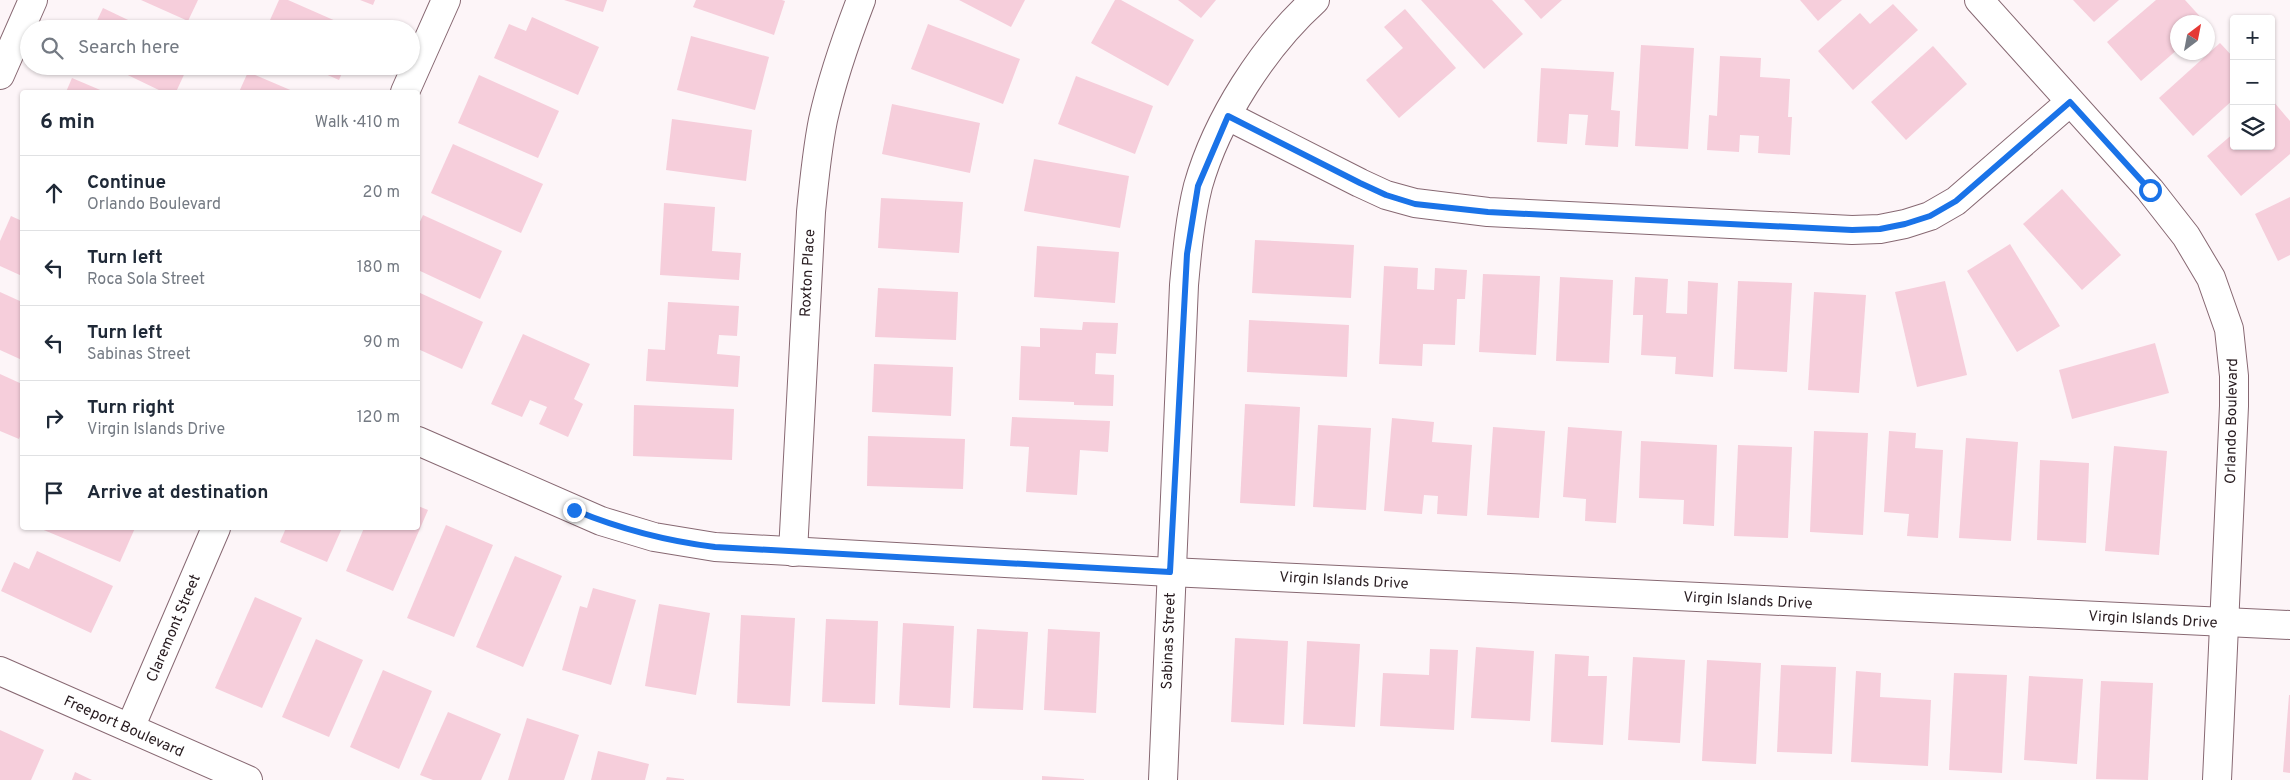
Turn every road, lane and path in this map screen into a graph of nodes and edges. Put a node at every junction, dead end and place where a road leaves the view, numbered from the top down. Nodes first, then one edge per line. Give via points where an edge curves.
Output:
1 (33, 0) edge
2 (446, 0) edge
3 (861, 0) edge
4 (1315, 0) edge
5 (1979, 0) edge
6 (24, 20) edge
7 (20, 30) edge
8 (420, 58) edge
9 (0, 75) edge
10 (413, 75) edge
11 (406, 90) edge
12 (2070, 102) junction
13 (1228, 116) junction
14 (420, 442) edge
15 (215, 530) edge
16 (793, 552) junction
17 (1170, 572) junction
18 (2224, 622) junction
19 (2290, 625) edge
20 (0, 671) edge
21 (130, 728) junction
22 (248, 780) edge
23 (1163, 780) edge
24 (2217, 780) edge

1 - 6 street
2 - 8 street
3 - 16 street, Roxton Place via 834,78 815,170
4 - 13 street, Sabinas Street via 1299,14 1256,66
5 - 12 street, Orlando Boulevard
7 - 9 street
10 - 11 street
12 - 13 street via 1956,201 1930,216 1905,224 1852,230 1488,212 1415,204 1360,183
12 - 18 street, Orlando Boulevard via 2171,215 2199,258 2222,305 2229,329 2234,376
13 - 17 street, Sabinas Street via 1198,186 1187,254
14 - 16 street, Virgin Islands Drive via 574,510 628,530 698,545
15 - 21 street, Claremont Street
16 - 17 street, Virgin Islands Drive
17 - 18 street, Virgin Islands Drive
17 - 23 street, Sabinas Street
18 - 19 street, Virgin Islands Drive
18 - 24 street, Orlando Boulevard
20 - 21 street, Freeport Boulevard
21 - 22 street, Freeport Boulevard

